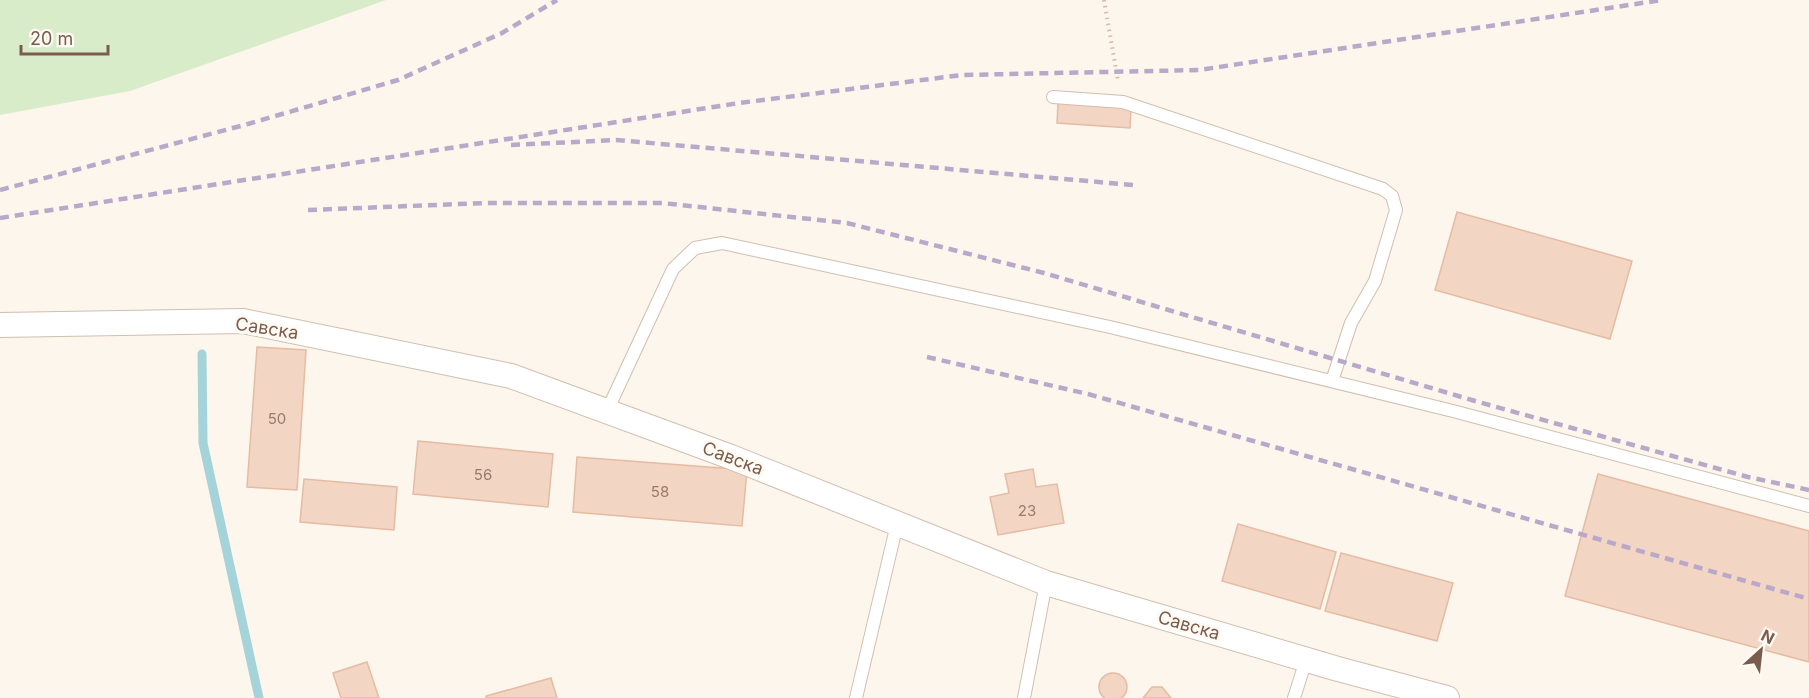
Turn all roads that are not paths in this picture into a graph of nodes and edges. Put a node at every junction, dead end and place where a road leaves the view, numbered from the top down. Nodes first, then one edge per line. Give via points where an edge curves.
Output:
1 (1053, 97) dead end
2 (0, 325) edge
3 (1332, 381) junction
4 (607, 411) junction
5 (1809, 506) edge
6 (897, 524) junction
7 (1046, 583) junction
8 (1306, 660) junction
9 (856, 698) edge
10 (1024, 698) edge
11 (1294, 698) edge
12 (1447, 698) edge

1 - 3 lane via 1123,102 1383,189 1392,196 1396,210 1375,281 1351,323
2 - 4 street, Савска via 243,321 511,376
3 - 4 lane via 1110,327 722,243 694,248 673,269
3 - 5 lane
4 - 6 street, Савска
6 - 7 street, Савска
6 - 9 lane
7 - 8 street, Савска
7 - 10 lane
8 - 11 lane
8 - 12 street, Савска

